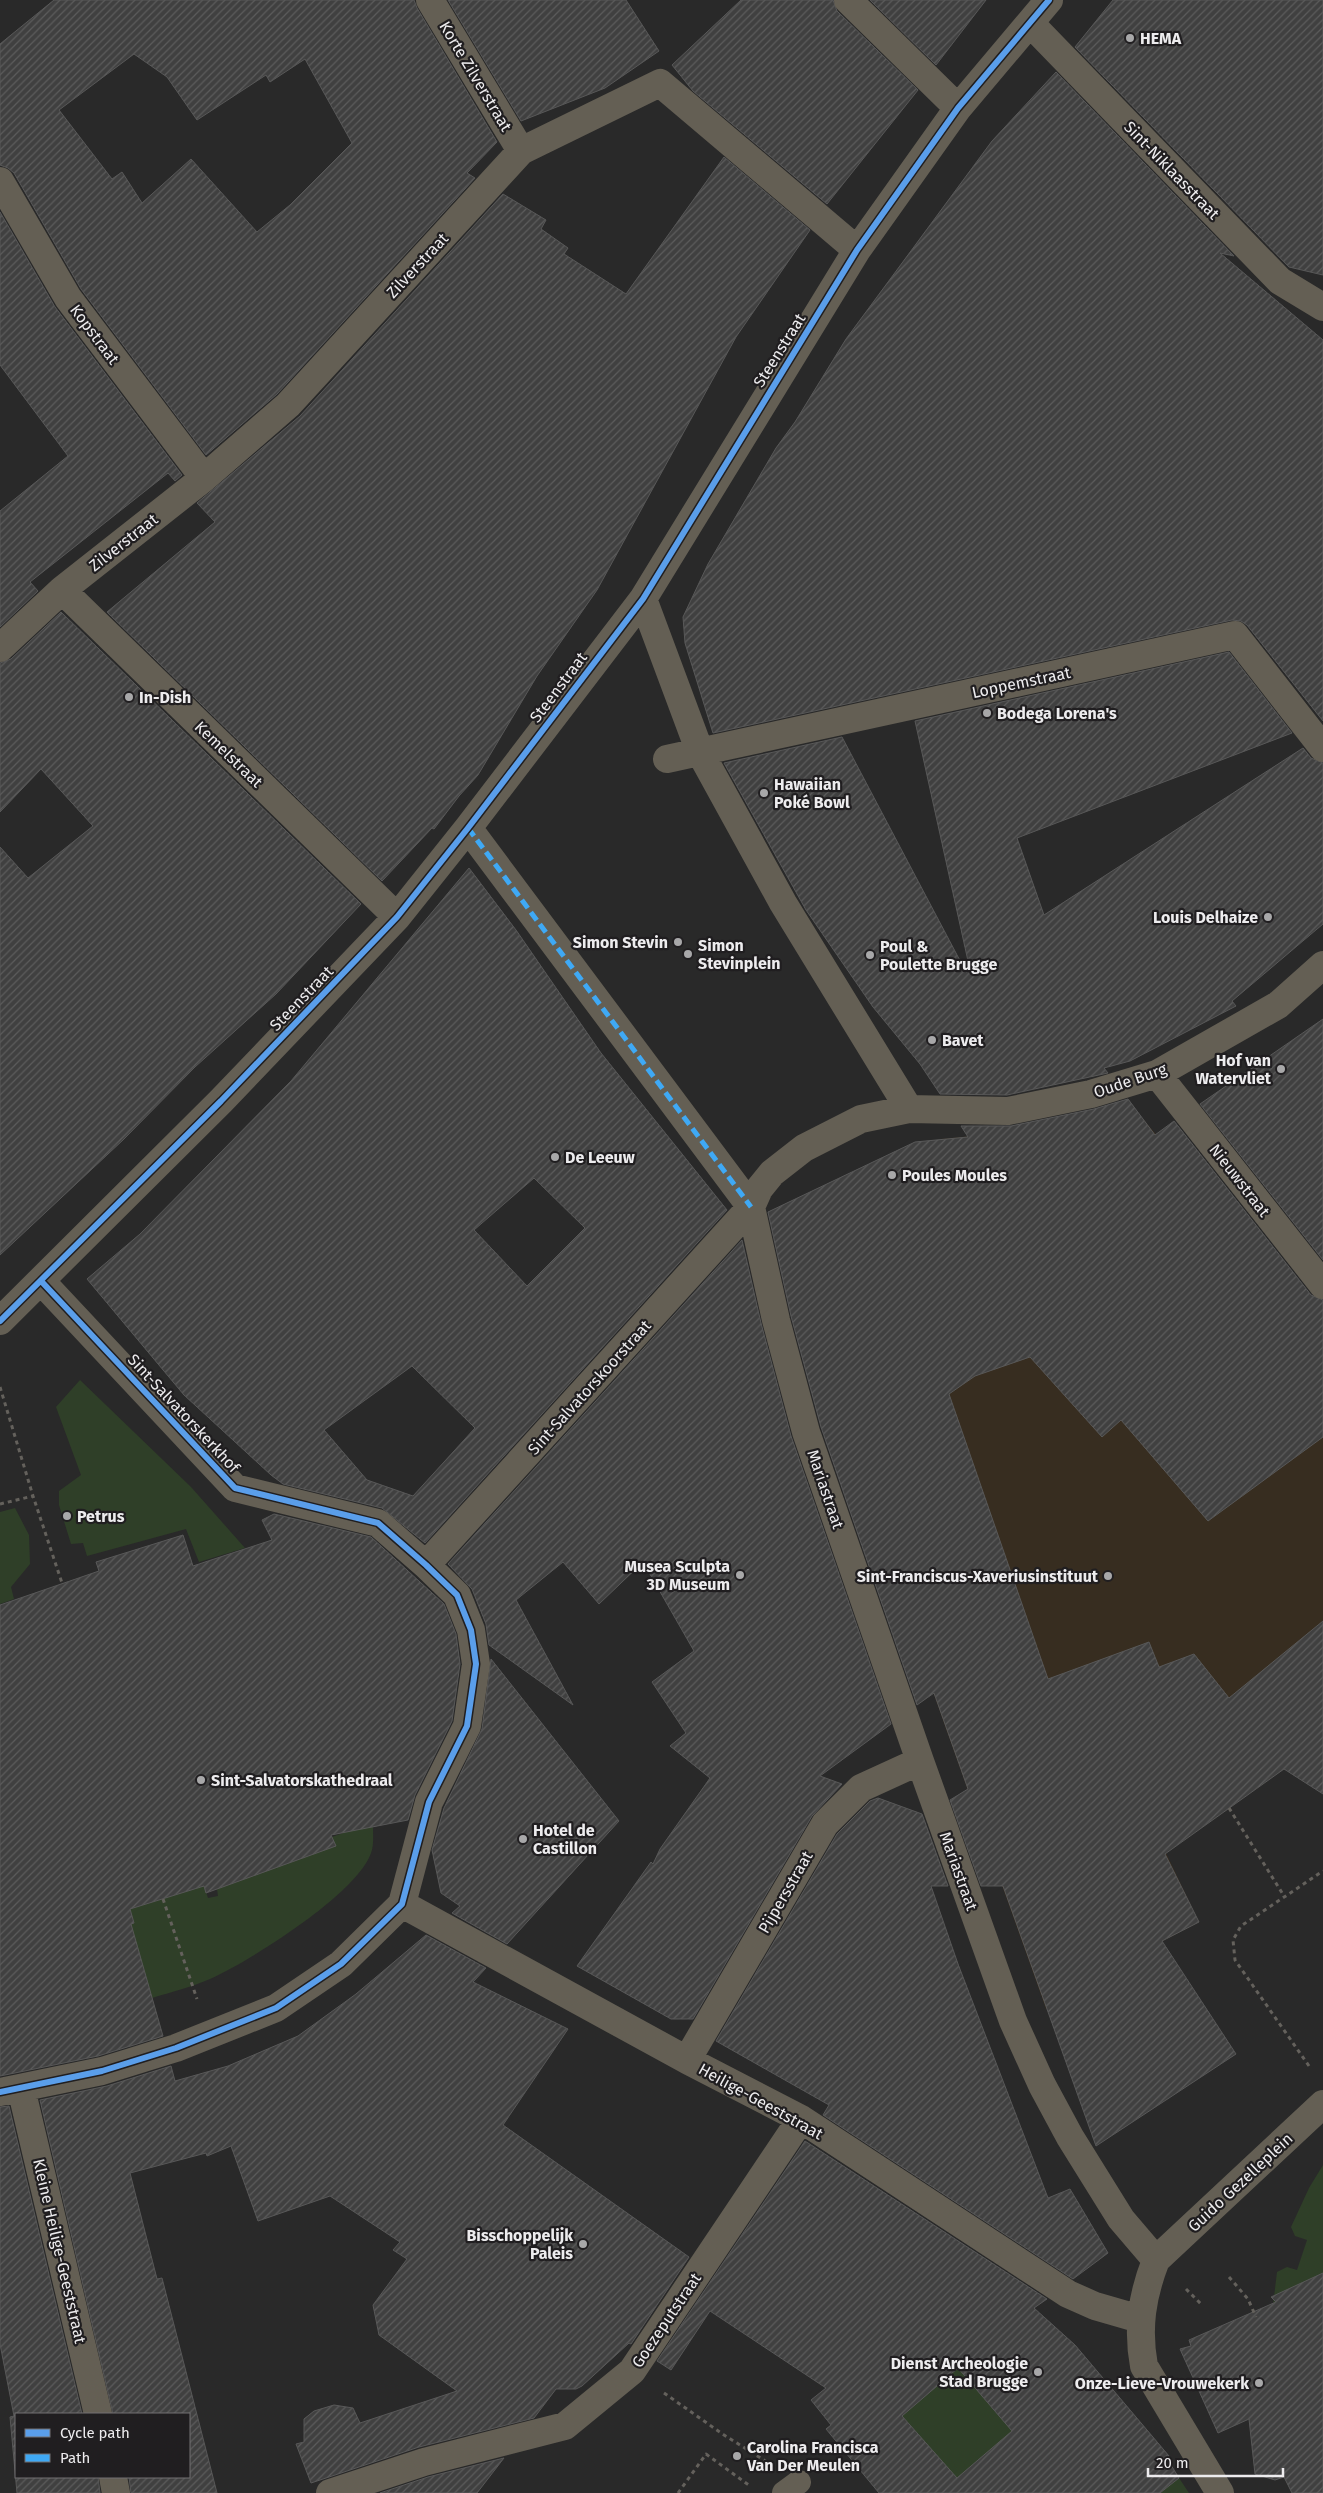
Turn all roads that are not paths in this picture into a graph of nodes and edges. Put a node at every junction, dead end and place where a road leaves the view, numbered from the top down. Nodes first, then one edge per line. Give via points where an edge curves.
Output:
1 (430, 0) edge
2 (848, 0) edge
3 (1049, 0) edge
4 (1030, 23) junction
5 (958, 108) junction
6 (521, 151) junction
7 (0, 181) edge
8 (857, 250) junction
9 (1323, 307) edge
10 (204, 478) junction
11 (62, 590) junction
12 (643, 599) junction
13 (0, 648) edge
14 (1323, 748) edge
15 (700, 752) junction
16 (667, 759) dead end
17 (468, 828) junction
18 (397, 917) junction
19 (1323, 965) edge
20 (1157, 1074) junction
21 (908, 1109) junction
22 (751, 1207) junction
23 (42, 1282) junction
24 (1323, 1285) edge
25 (0, 1321) edge
26 (426, 1565) junction
27 (920, 1761) junction
28 (402, 1904) junction
29 (686, 2060) junction
30 (11, 2090) edge
31 (1323, 2104) edge
32 (801, 2119) junction
33 (1156, 2260) junction
34 (1140, 2319) junction
35 (98, 2413) edge
36 (113, 2478) edge
37 (116, 2493) edge
38 (330, 2493) edge
39 (1220, 2493) edge

1 - 6 street, Korte Zilverstraat
2 - 5 street
3 - 4 street, Steenstraat
4 - 5 street, Steenstraat
4 - 9 street, Sint-Niklaasstraat via 1280,281
5 - 8 street, Steenstraat
6 - 8 street, Zilverstraat via 660,84
6 - 10 street, Zilverstraat via 288,406
7 - 10 street, Kopstraat via 68,298
8 - 12 street, Steenstraat
10 - 11 street, Zilverstraat
11 - 13 street, Zilverstraat
11 - 18 street, Kemelstraat
12 - 15 street
12 - 17 street, Steenstraat
14 - 15 street, Loppemstraat via 1235,635
15 - 16 street, Loppemstraat
15 - 21 street via 783,903
17 - 18 street, Steenstraat
17 - 22 street
18 - 23 street, Steenstraat
19 - 20 street, Oude Burg via 1278,1005
20 - 21 street, Oude Burg via 1091,1094 1008,1111
20 - 24 street, Nieuwstraat
21 - 22 street via 861,1119 804,1148 772,1173
22 - 26 street, Sint-Salvatorskoorstraat
22 - 27 street, Mariastraat via 776,1320 806,1432
23 - 25 street, Steenstraat
23 - 26 street, Sint-Salvatorskerkhof via 236,1488 378,1523
26 - 28 street, Sint-Salvatorskerkhof via 456,1595 471,1630 476,1664 467,1726 429,1802
27 - 29 street, Pijpersstraat via 861,1788 825,1824
27 - 33 street, Mariastraat via 1014,2021 1042,2085 1121,2219
28 - 29 street, Heilige-Geeststraat
28 - 30 street via 341,1964 276,2008 176,2048 102,2071
29 - 32 street, Heilige-Geeststraat
30 - 35 street, Kleine Heilige-Geeststraat
31 - 33 street, Guido Gezelleplein
32 - 34 street, Heilige-Geeststraat via 1068,2294
32 - 38 street, Goezeputstraat via 632,2371 565,2426 424,2462
33 - 34 street via 1145,2289
34 - 39 street via 1144,2366
36 - 37 street

